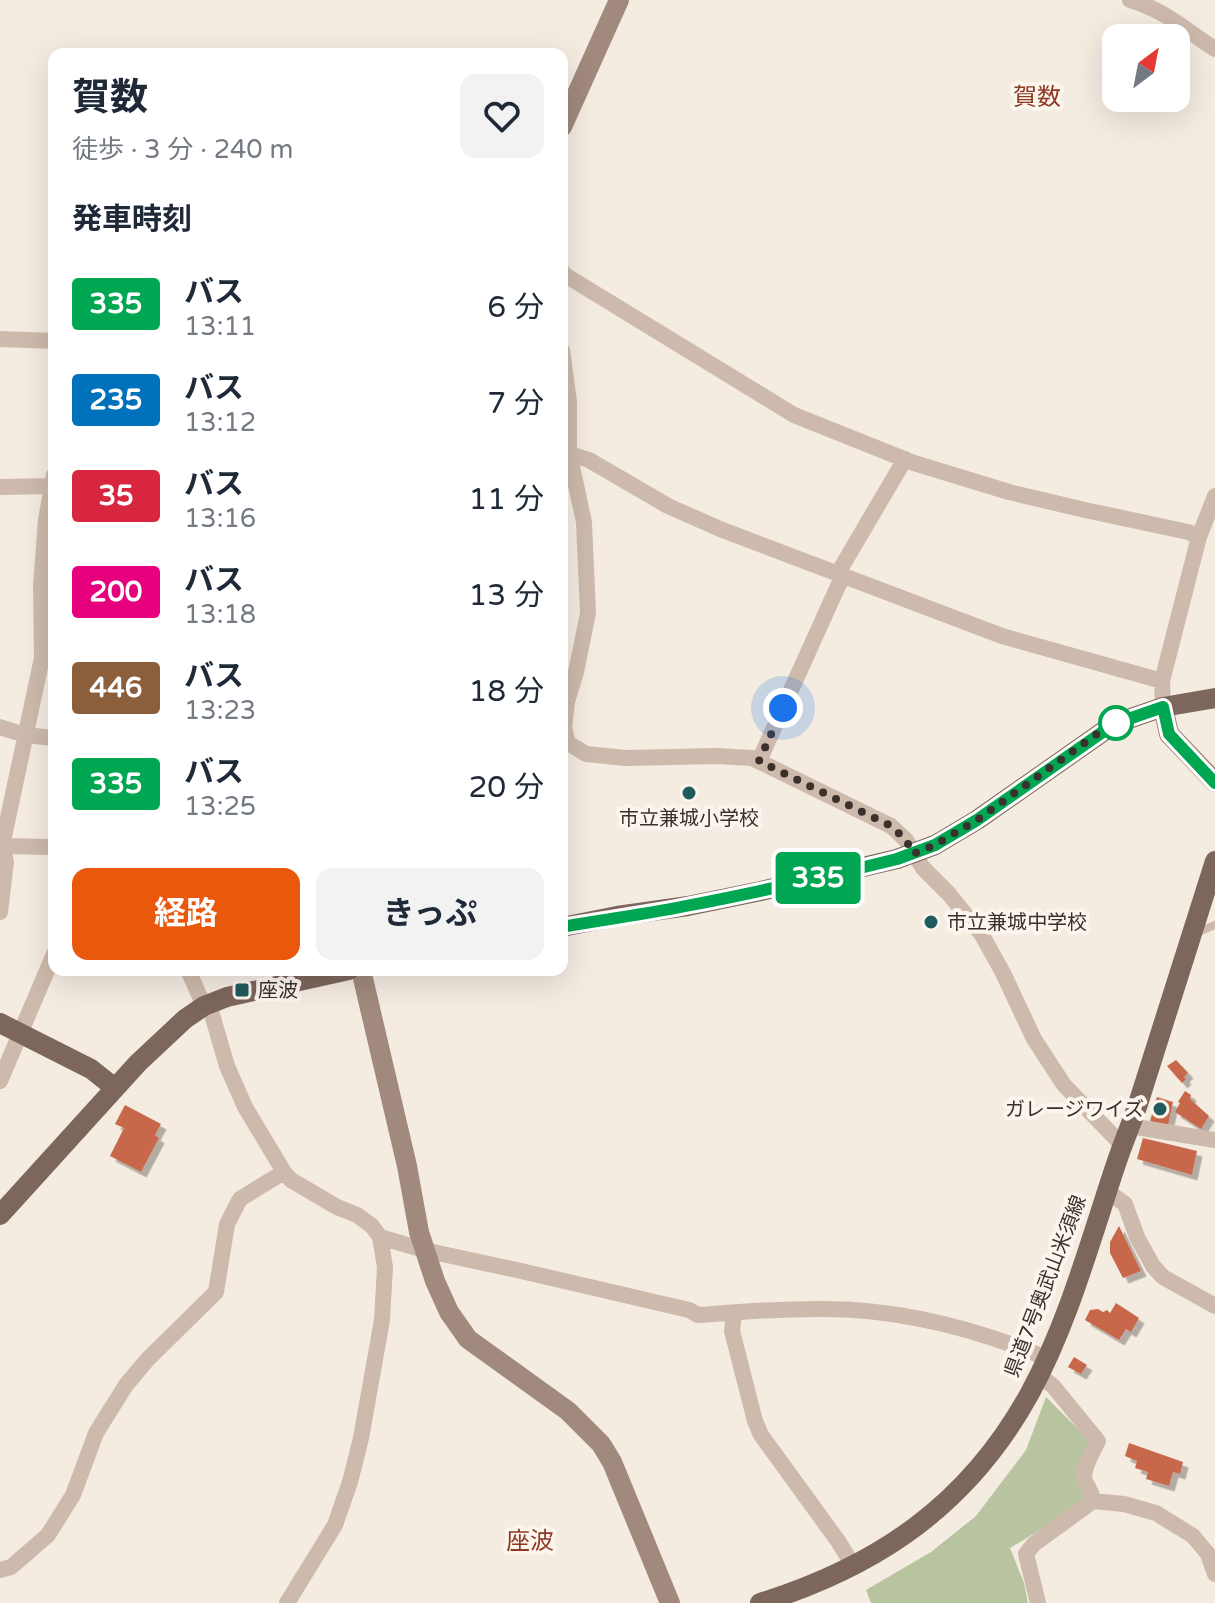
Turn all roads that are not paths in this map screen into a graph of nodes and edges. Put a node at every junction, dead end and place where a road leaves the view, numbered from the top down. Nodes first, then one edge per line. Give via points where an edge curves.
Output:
1 (619, 0) edge
2 (1130, 0) edge
3 (1215, 49) edge
4 (568, 114) edge
5 (568, 279) edge
6 (0, 339) edge
7 (48, 341) edge
8 (568, 395) edge
9 (568, 414) edge
10 (568, 453) edge
11 (905, 459) junction
12 (568, 463) edge
13 (48, 482) edge
14 (0, 487) edge
15 (1215, 496) edge
16 (48, 509) edge
17 (1199, 537) junction
18 (841, 574) junction
19 (1162, 681) junction
20 (1215, 698) edge
21 (568, 699) edge
22 (1163, 707) junction
23 (0, 727) edge
24 (25, 735) junction
25 (48, 737) edge
26 (568, 743) edge
27 (759, 761) junction
28 (1215, 782) edge
29 (1, 846) edge
30 (48, 847) edge
31 (913, 854) junction
32 (1215, 861) edge
33 (0, 912) edge
34 (1215, 925) edge
35 (568, 926) edge
36 (1191, 935) junction
37 (48, 969) edge
38 (191, 976) edge
39 (320, 976) edge
40 (362, 976) edge
41 (207, 1005) junction
42 (0, 1023) edge
43 (21, 1034) junction
44 (0, 1081) edge
45 (115, 1088) junction
46 (1130, 1126) junction
47 (1215, 1140) edge
48 (1122, 1145) junction
49 (284, 1172) junction
50 (1107, 1191) junction
51 (0, 1215) edge
52 (380, 1237) junction
53 (424, 1250) junction
54 (1215, 1306) edge
55 (734, 1313) junction
56 (1043, 1367) junction
57 (1093, 1501) junction
58 (854, 1567) junction
59 (0, 1570) edge
60 (1215, 1574) edge
61 (287, 1603) edge
62 (670, 1603) edge
63 (760, 1603) edge
64 (1038, 1603) edge

1 - 4 street
2 - 3 street via 1151,6
5 - 11 street via 794,415
6 - 7 street
8 - 9 street
10 - 18 street via 668,506
11 - 17 street via 1009,492
11 - 18 street
12 - 21 street via 584,522 588,613
13 - 14 street
15 - 17 street
16 - 24 street via 42,658
17 - 19 street
18 - 19 street via 1002,636
18 - 27 street
19 - 22 street
20 - 22 main road
22 - 28 street via 1169,734
22 - 31 main road via 1114,724 977,820
23 - 24 street
24 - 25 street
24 - 29 street
26 - 27 street via 586,754 626,758 716,756
27 - 31 street via 891,826
29 - 30 street
29 - 33 street via 6,862
31 - 35 main road via 761,891
31 - 48 street via 982,935 1034,1039 1064,1085
32 - 36 main road, 県道7号奥武山米須線
34 - 36 lane
36 - 46 main road, 県道7号奥武山米須線
37 - 43 street
38 - 41 street
39 - 41 main road
40 - 53 street
41 - 45 main road via 185,1019
41 - 49 street via 245,1107
42 - 43 main road
43 - 44 street
43 - 45 main road via 91,1069
45 - 51 main road
46 - 47 street
46 - 48 main road, 県道7号奥武山米須線
48 - 50 main road, 県道7号奥武山米須線
49 - 52 street via 357,1215
49 - 59 street via 240,1199 227,1224 216,1292 126,1385 96,1433 73,1495 48,1535 11,1567
50 - 54 street via 1125,1204 1137,1237 1163,1277
50 - 56 main road, 県道7号奥武山米須線
52 - 53 street
52 - 61 street via 385,1267 382,1320 350,1482 335,1525
53 - 55 street via 698,1315
53 - 62 street via 449,1312 468,1339 568,1411 601,1444
55 - 56 street via 827,1309 951,1324 996,1339
55 - 58 street via 732,1331 761,1435
56 - 57 street via 1098,1441 1084,1473
56 - 58 main road, 県道7号奥武山米須線 via 1006,1433 965,1483 912,1530
57 - 60 street via 1156,1513 1193,1536
57 - 64 street via 1026,1554
58 - 63 main road, 県道7号奥武山米須線

